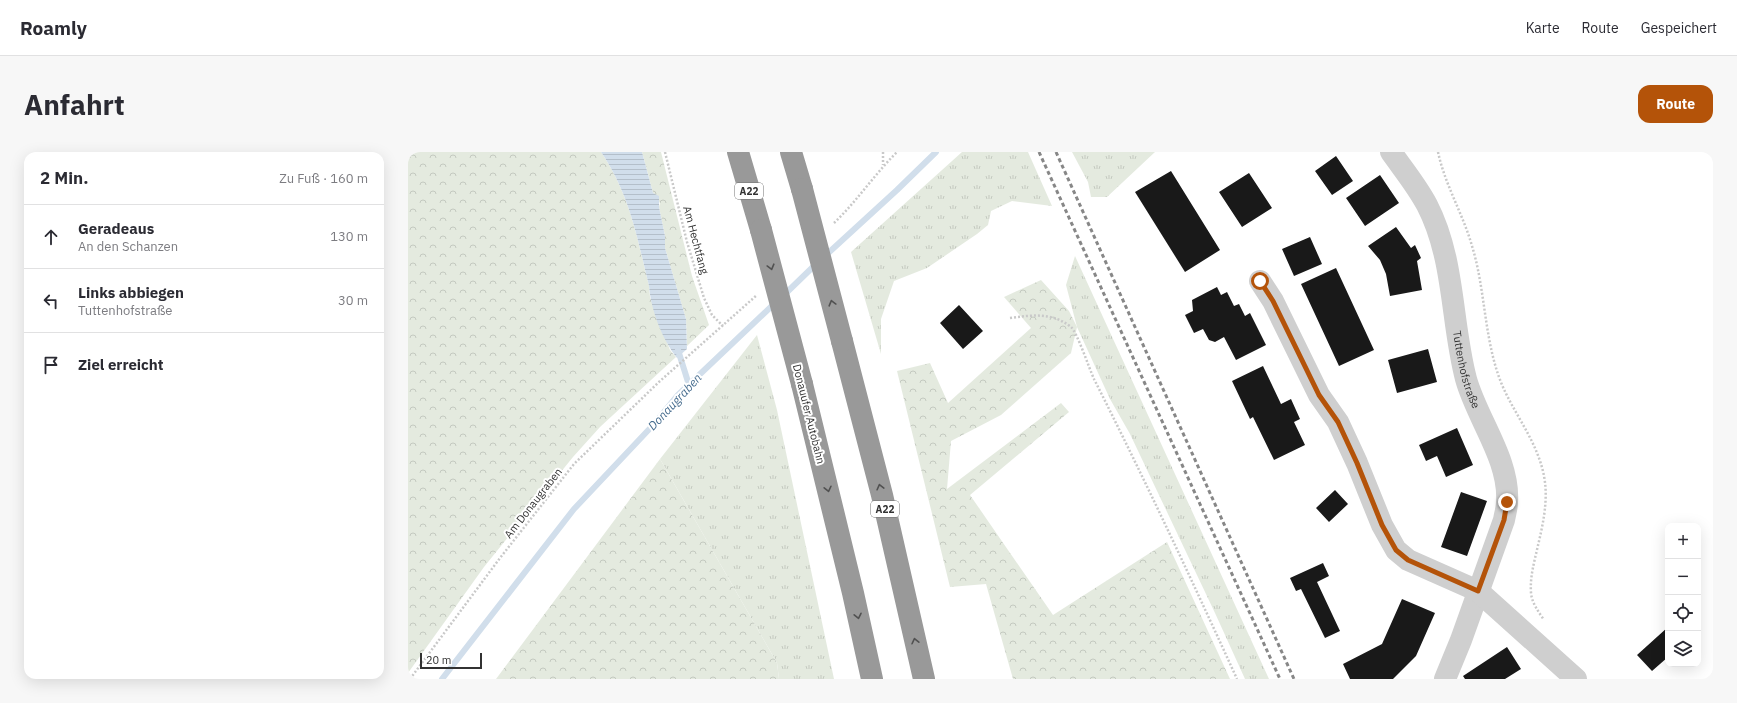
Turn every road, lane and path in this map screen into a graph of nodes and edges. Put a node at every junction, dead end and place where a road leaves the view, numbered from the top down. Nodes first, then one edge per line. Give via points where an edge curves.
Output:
1 (665, 152) edge
2 (738, 152) edge
3 (791, 152) edge
4 (883, 152) edge
5 (897, 152) edge
6 (1391, 152) edge
7 (1438, 152) edge
8 (883, 165) junction
9 (870, 182) dead end
10 (1260, 281) dead end
11 (1010, 318) dead end
12 (723, 326) dead end
13 (688, 356) dead end
14 (1478, 591) junction
15 (1545, 621) dead end
16 (410, 679) edge
17 (872, 679) edge
18 (924, 679) edge
19 (1237, 679) edge
20 (1445, 679) edge
21 (1576, 679) edge

1 - 12 path, Am Hechtfang via 704,298 712,315
2 -> 17 highway, Donauufer Autobahn / A22, bridge via 802,384
18 -> 3 highway, A22, bridge via 884,502
4 - 8 path
5 - 8 path
6 - 14 street, Tuttenhofstraße via 1427,205 1436,229 1446,261 1466,380 1498,455 1506,485 1504,520
7 - 15 path via 1444,176 1473,246 1498,375 1537,452 1544,475 1546,501 1531,578 1536,609
8 - 9 path
10 - 14 street via 1273,301 1319,395 1338,422 1382,525 1396,550 1408,560
11 - 19 path via 1035,314 1055,317 1072,328
13 - 16 path, Am Donaugraben via 574,464
14 - 20 street, Tuttenhofstraße
14 - 21 street

